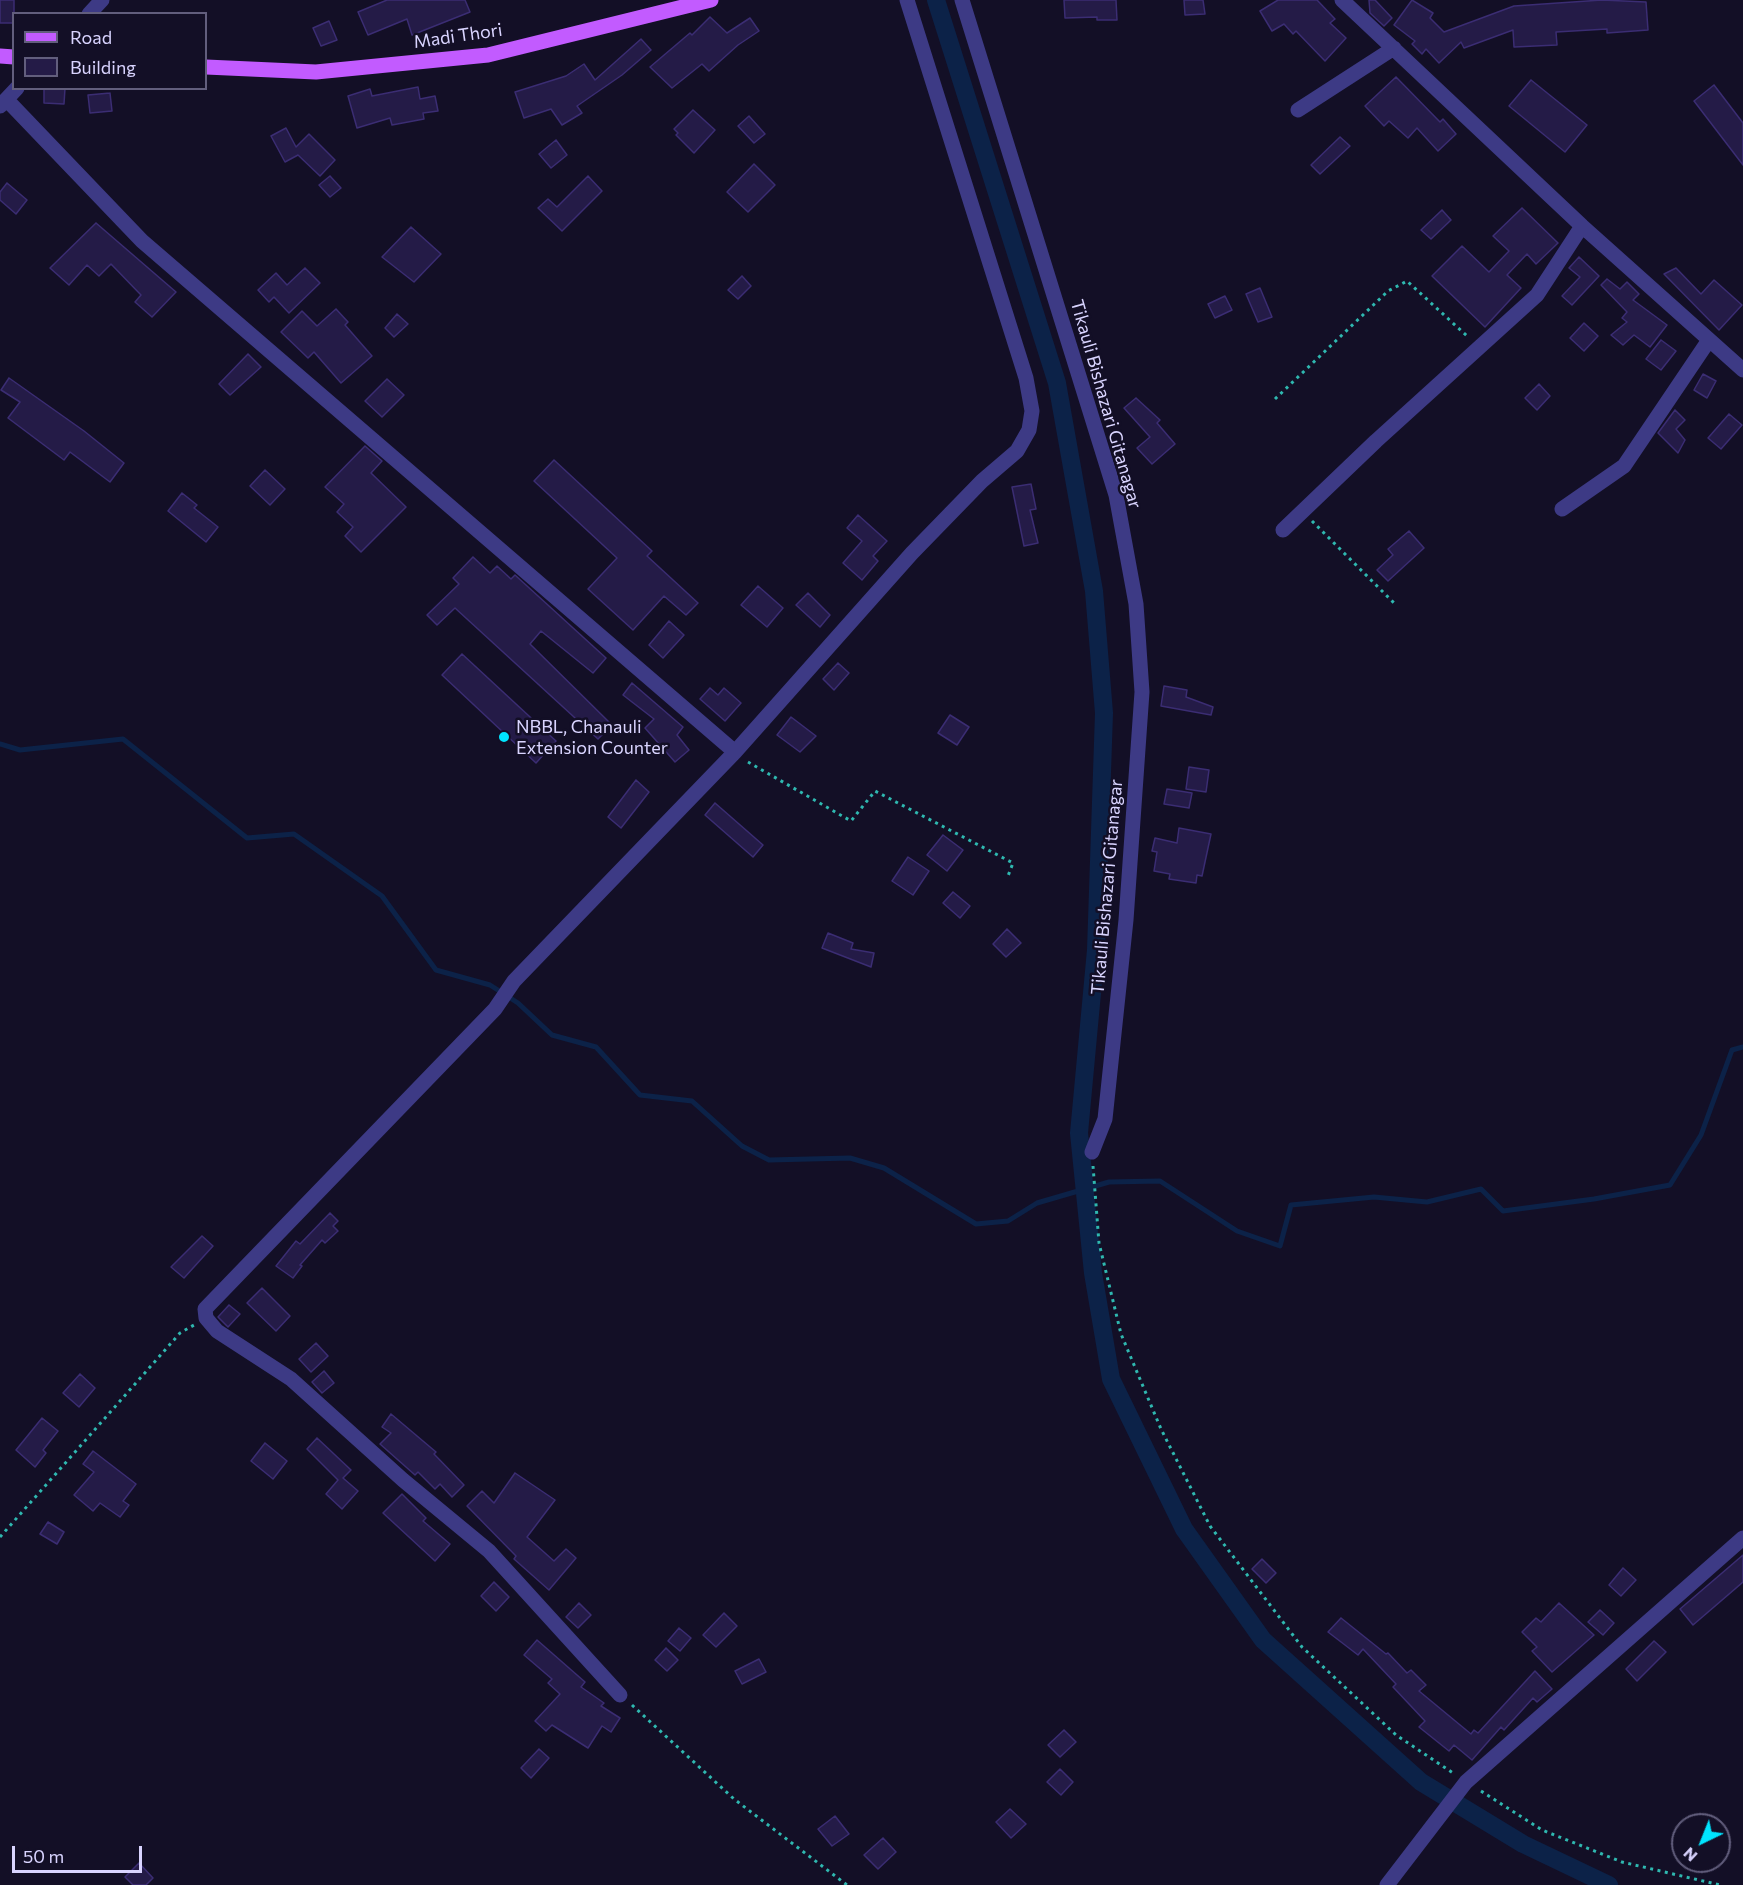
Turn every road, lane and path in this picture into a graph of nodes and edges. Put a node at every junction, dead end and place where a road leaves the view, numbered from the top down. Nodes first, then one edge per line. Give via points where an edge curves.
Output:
1 (102, 0) edge
2 (711, 0) edge
3 (907, 0) edge
4 (962, 0) edge
5 (1342, 0) edge
6 (90, 12) edge
7 (1394, 48) junction
8 (207, 67) edge
9 (8, 98) edge
10 (1298, 110) dead end
11 (1582, 226) junction
12 (1709, 340) junction
13 (1480, 347) junction
14 (1743, 370) edge
15 (1275, 399) dead end
16 (1562, 509) dead end
17 (1302, 512) junction
18 (1283, 530) dead end
19 (1394, 603) dead end
20 (735, 752) junction
21 (1008, 876) dead end
22 (1092, 1152) joint
23 (206, 1318) junction
24 (0, 1537) edge
25 (1743, 1538) edge
26 (620, 1695) joint
27 (1461, 1787) junction
28 (847, 1885) edge
29 (1387, 1885) edge
30 (1720, 1885) edge

1 - 6 street
2 - 8 main road, Madi Thori via 488,55 316,72
3 - 20 street via 1026,378 1032,411 1029,430 1017,451 912,553
4 - 22 street, Tikauli Bishazari Gitanagar via 1116,495 1136,604 1142,692 1126,920 1105,1119
5 - 7 street
7 - 10 street
7 - 11 street
9 - 20 street via 142,241
11 - 12 street
11 - 13 street via 1537,295
12 - 14 street
12 - 16 street via 1624,466
13 - 15 path via 1407,281 1388,291
13 - 17 street
17 - 18 street
17 - 19 path
20 - 21 path via 851,821 875,791 1013,863
20 - 23 street via 514,981 495,1009 205,1309
22 - 27 path via 1099,1243 1121,1334 1161,1429 1210,1526 1302,1647 1396,1735
23 - 24 path via 180,1333
23 - 26 street via 217,1331 291,1379 489,1551
25 - 27 street
26 - 28 path via 734,1799
27 - 29 street
27 - 30 path via 1542,1830 1622,1862

